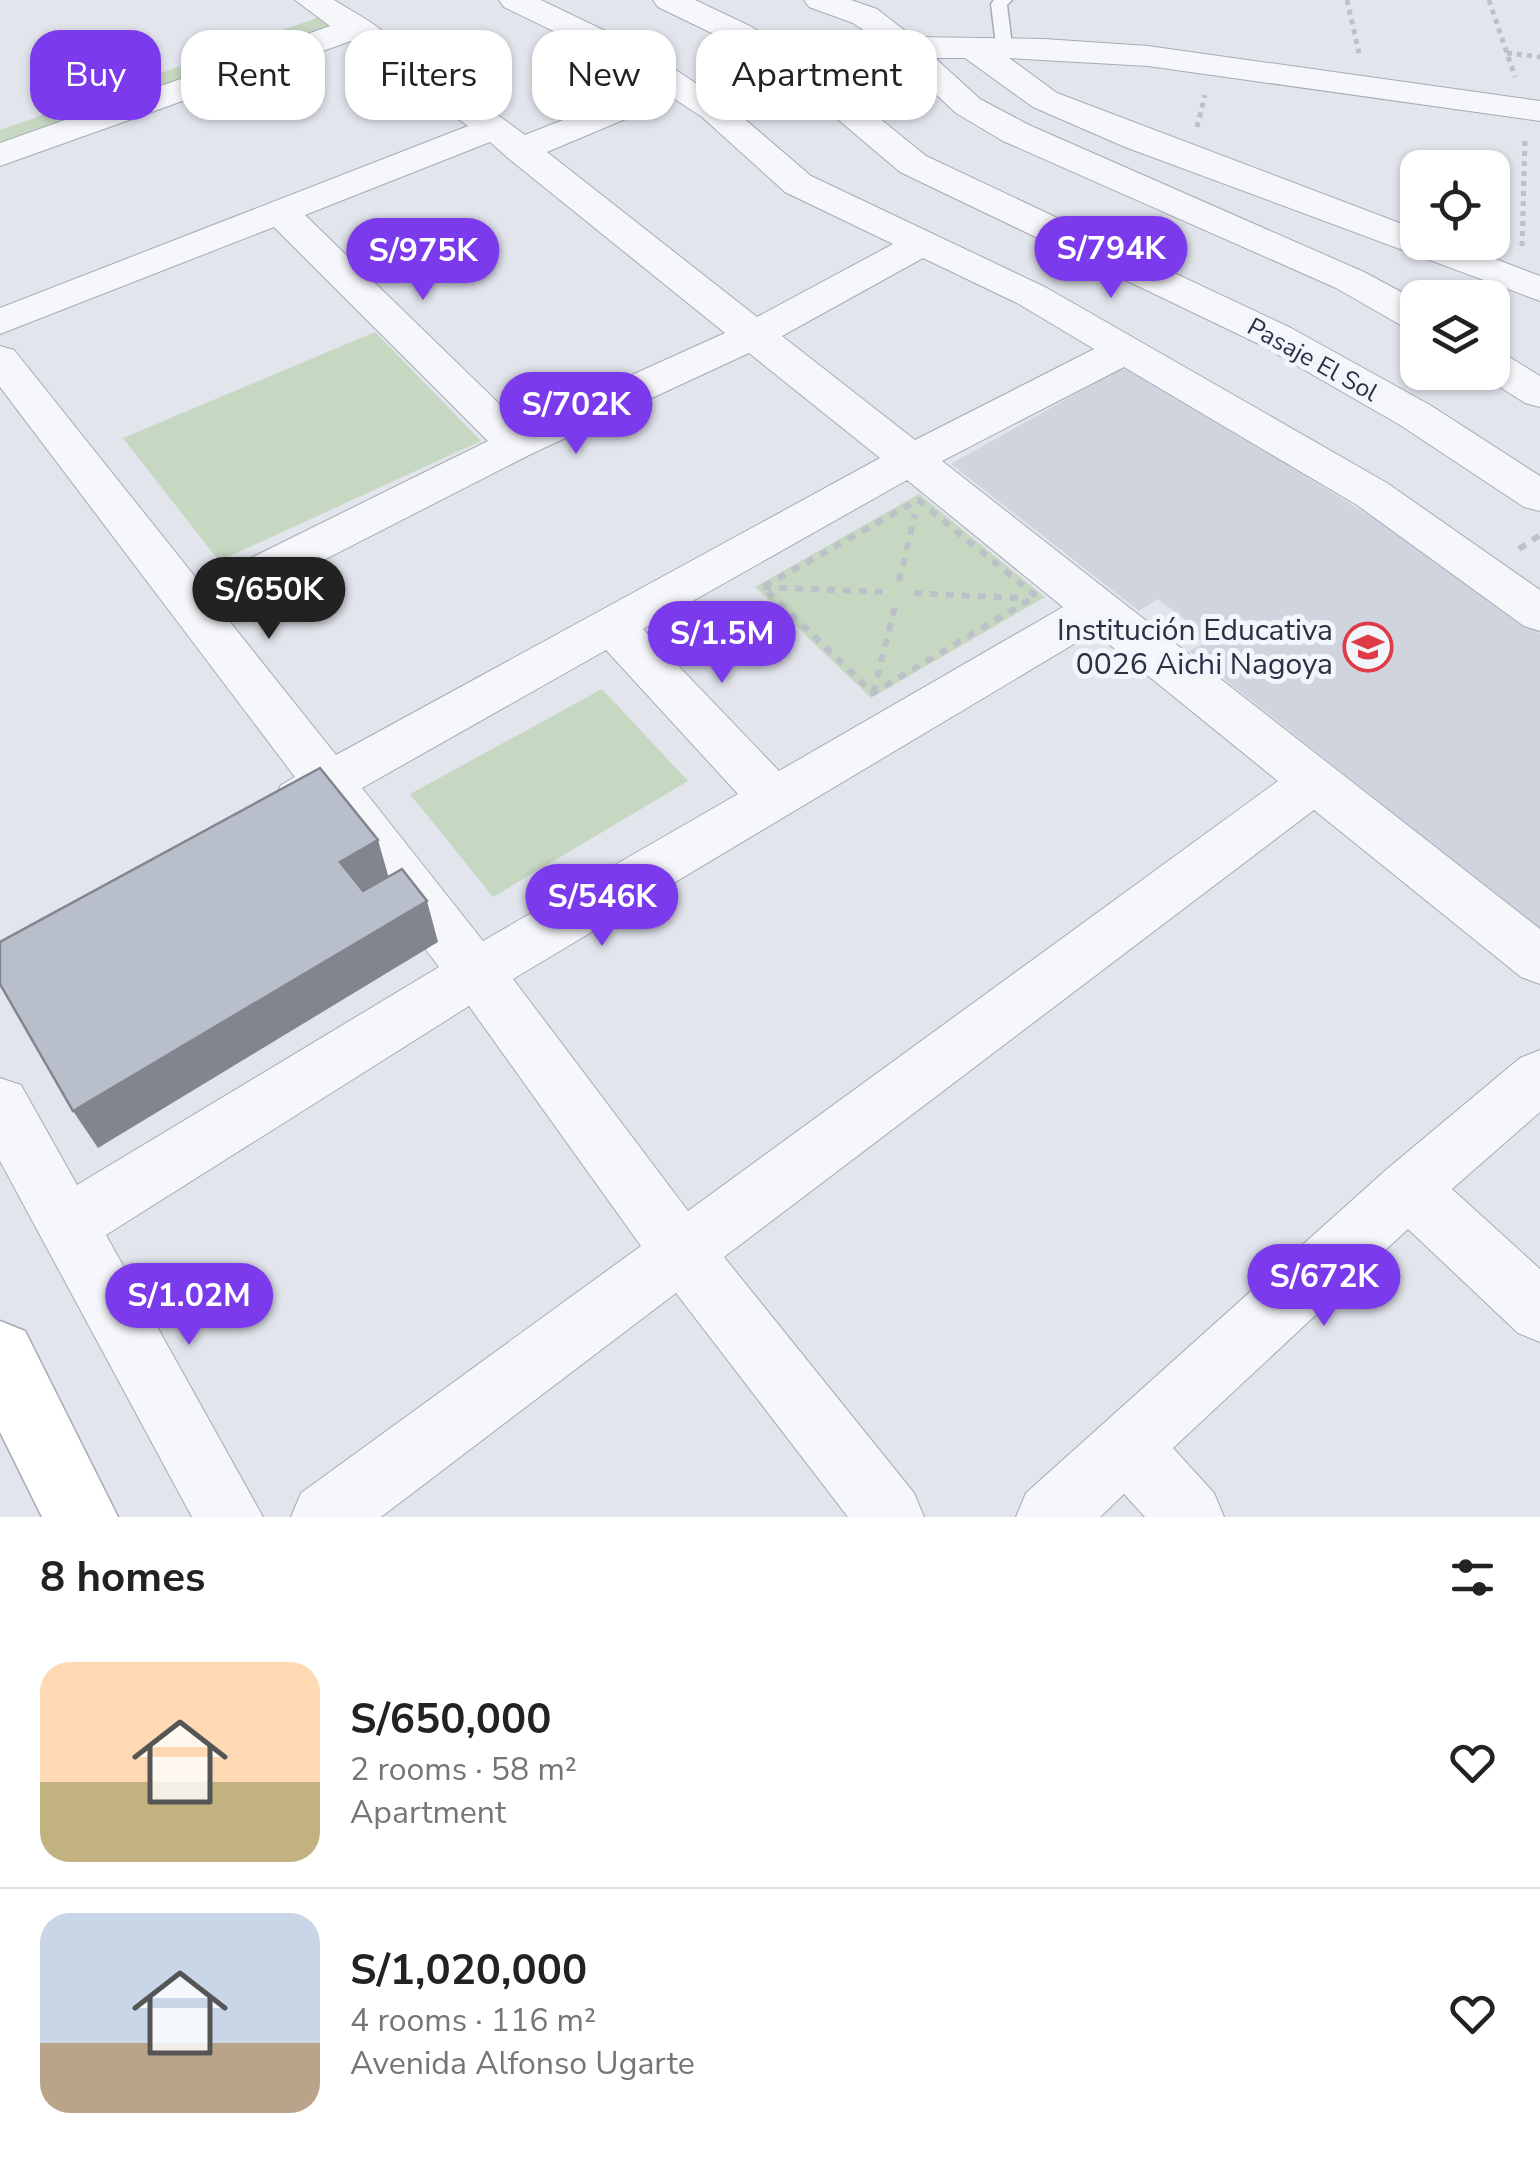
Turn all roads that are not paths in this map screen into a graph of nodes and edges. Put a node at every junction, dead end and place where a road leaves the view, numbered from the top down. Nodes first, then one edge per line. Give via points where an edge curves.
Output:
1 (515, 0) edge
2 (669, 0) edge
3 (820, 0) edge
4 (1004, 0) edge
5 (330, 12) edge
6 (886, 30) edge
7 (937, 47) edge
8 (990, 48) junction
9 (937, 79) edge
10 (1533, 110) edge
11 (0, 120) edge
12 (578, 120) edge
13 (507, 139) junction
14 (0, 154) edge
15 (280, 212) junction
16 (925, 242) junction
17 (1530, 285) edge
18 (1400, 308) edge
19 (0, 322) edge
20 (754, 335) junction
21 (1124, 350) junction
22 (0, 359) edge
23 (1510, 375) edge
24 (1540, 394) edge
25 (516, 444) junction
26 (905, 478) junction
27 (1540, 496) edge
28 (192, 607) junction
29 (1065, 612) junction
30 (1540, 614) edge
31 (611, 625) junction
32 (1314, 781) junction
33 (328, 783) junction
34 (775, 800) junction
35 (259, 820) edge
36 (1540, 960) edge
37 (476, 973) junction
38 (1540, 1076) edge
39 (0, 1104) edge
40 (1408, 1189) junction
41 (67, 1226) junction
42 (682, 1252) junction
43 (1540, 1312) edge
44 (0, 1356) edge
45 (1127, 1447) junction
46 (81, 1517) edge
47 (229, 1517) edge
48 (325, 1517) edge
49 (890, 1517) edge
50 (1050, 1517) edge
51 (1190, 1517) edge

1 - 16 street via 636,58 714,110 798,184
2 - 27 street, Pasaje El Sol via 807,76 913,164 1277,336
3 - 6 street
4 - 8 lane
5 - 11 street
5 - 13 street
5 - 14 street
7 - 8 street
8 - 10 street via 1094,51
8 - 17 street via 1045,100
9 - 18 street via 1016,133
12 - 13 street
13 - 15 street
13 - 20 street
15 - 19 street
15 - 25 street
16 - 20 street
16 - 21 street
20 - 25 street
20 - 26 street
21 - 26 street
21 - 30 street via 1372,494
22 - 28 street
23 - 24 street
25 - 28 street
26 - 29 street
26 - 31 street via 748,573
28 - 33 street
29 - 32 street
29 - 34 street via 888,708
31 - 33 street
31 - 34 street
32 - 36 street
32 - 42 street
33 - 35 street
33 - 37 street
34 - 37 street
37 - 41 street
37 - 42 street
38 - 40 street
39 - 41 street
40 - 43 street
40 - 45 street
41 - 47 street
42 - 48 street
42 - 49 street
44 - 46 street
45 - 50 street
45 - 51 street

